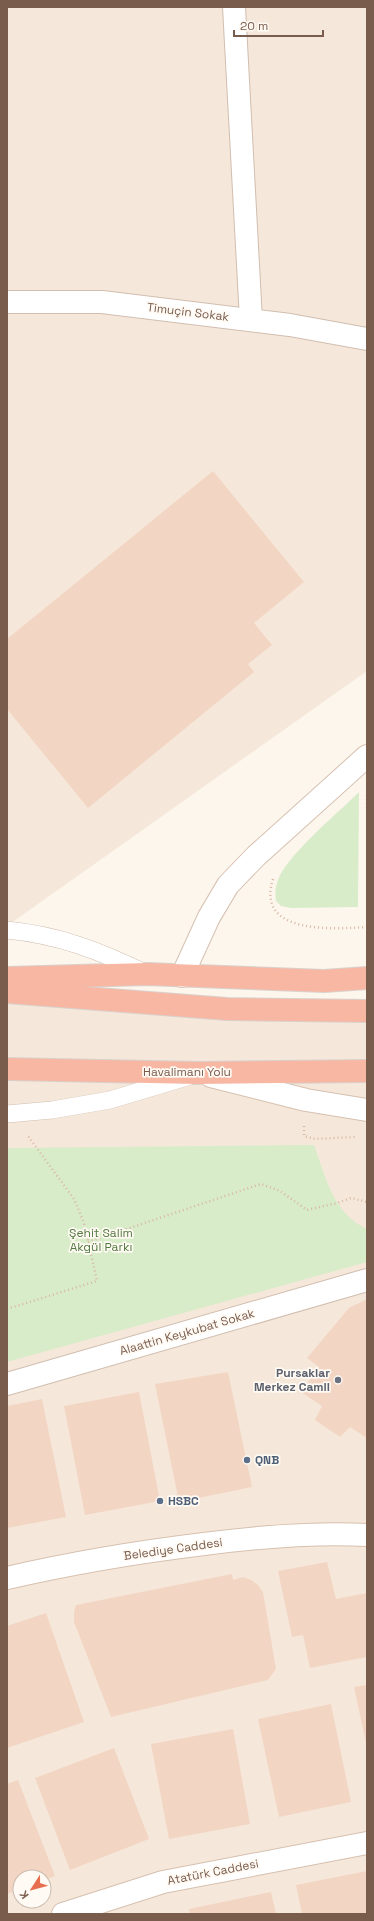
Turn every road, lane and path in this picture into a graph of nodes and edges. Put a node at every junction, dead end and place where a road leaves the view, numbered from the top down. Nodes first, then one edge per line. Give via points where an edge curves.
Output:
1 (234, 7) edge
2 (7, 302) edge
3 (251, 320) junction
4 (367, 339) edge
5 (367, 756) edge
6 (367, 795) edge
7 (367, 810) edge
8 (276, 872) dead end
9 (367, 927) edge
10 (7, 930) edge
11 (147, 974) junction
12 (182, 976) junction
13 (7, 978) edge
14 (367, 978) edge
15 (7, 992) edge
16 (367, 1011) edge
17 (7, 1069) edge
18 (367, 1071) edge
19 (198, 1073) junction
20 (367, 1110) edge
21 (10, 1114) edge
22 (360, 1136) dead end
23 (315, 1139) dead end
24 (367, 1202) edge
25 (88, 1242) junction
26 (367, 1280) edge
27 (7, 1309) edge
28 (7, 1384) edge
29 (367, 1527) edge
30 (340, 1534) junction
31 (367, 1535) edge
32 (7, 1578) edge
33 (367, 1843) edge
34 (75, 1912) edge

1 - 3 street
2 - 3 street, Timuçin Sokak via 102,302
3 - 4 street, Timuçin Sokak
5 - 12 street via 256,856 228,885 209,917
6 - 7 path
8 - 9 path via 269,891 270,901 277,912 289,921 325,929
10 - 11 lane via 70,941 112,956
11 - 12 highway
11 - 13 highway
12 - 14 highway via 324,981
15 - 16 highway via 227,1008
17 - 19 highway, Havalimanı Yolu
18 - 19 highway, Havalimanı Yolu
19 - 20 street via 306,1100
19 - 21 lane via 110,1100
21 - 25 path via 74,1199 84,1223
22 - 23 path
24 - 25 path via 351,1198 307,1210 280,1191 260,1184
25 - 27 path via 97,1281
26 - 28 street, Alaattin Keykubat Sokak
29 - 30 street
30 - 31 street
30 - 32 street, Belediye Caddesi via 246,1539 177,1547 58,1566
33 - 34 street, Atatürk Caddesi via 163,1882

